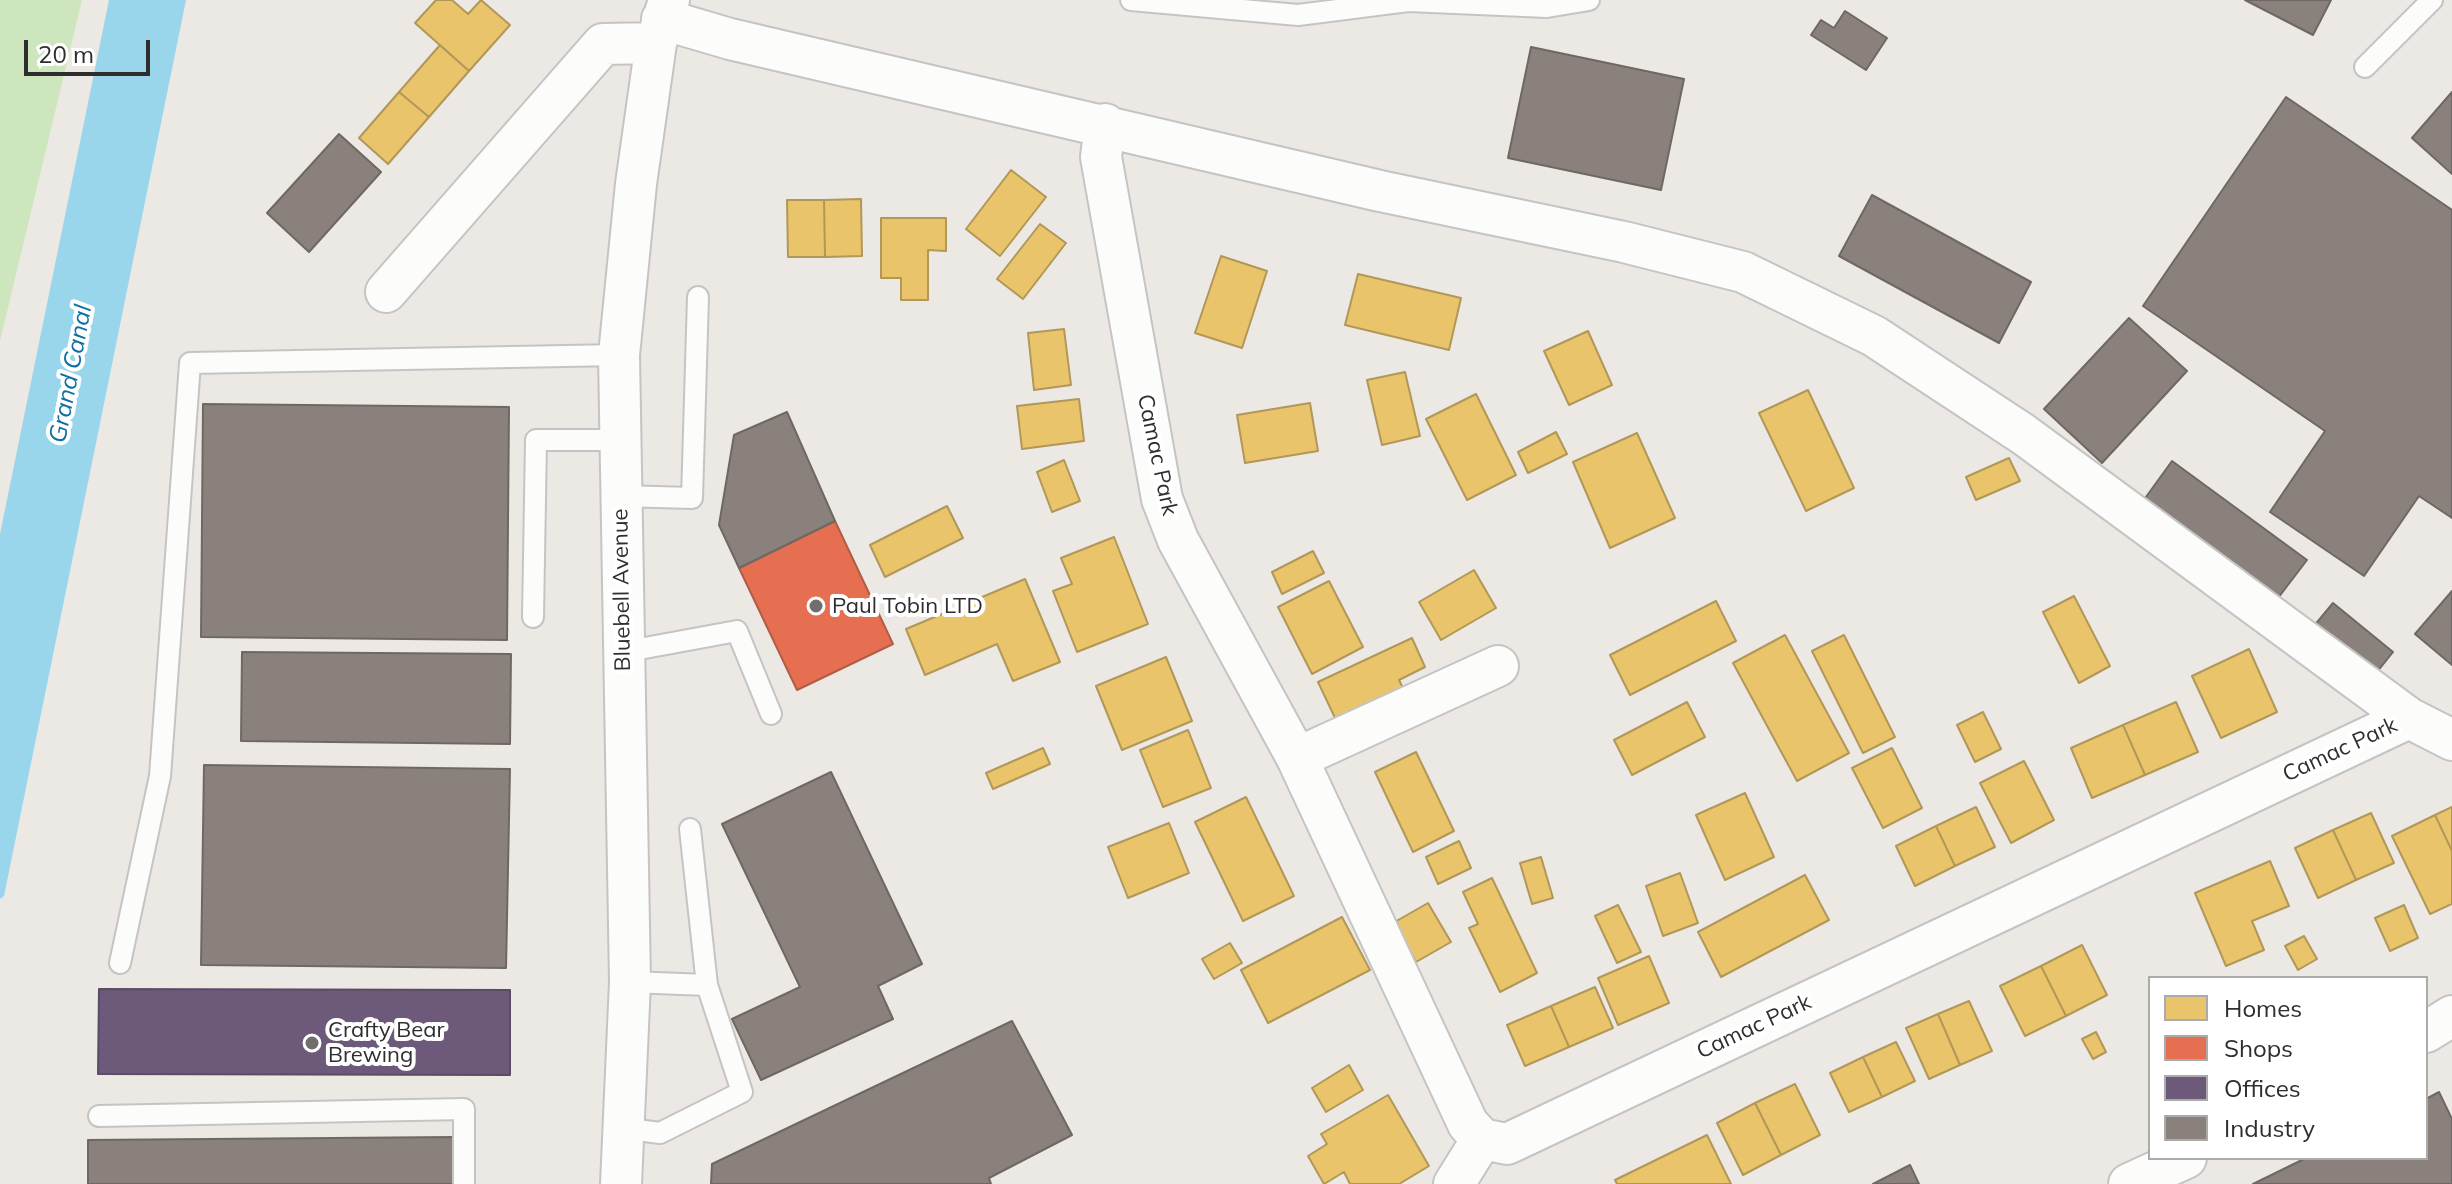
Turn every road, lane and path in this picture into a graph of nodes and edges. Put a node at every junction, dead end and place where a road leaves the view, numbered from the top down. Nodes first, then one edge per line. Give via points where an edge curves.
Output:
1 (1131, 0) edge
2 (1589, 0) edge
3 (2432, 0) edge
4 (1547, 3) edge
5 (663, 21) edge
6 (2365, 67) dead end
7 (1105, 124) junction
8 (386, 292) dead end
9 (698, 297) dead end
10 (619, 355) junction
11 (621, 440) junction
12 (620, 496) junction
13 (533, 617) dead end
14 (623, 652) junction
15 (1498, 666) dead end
16 (771, 714) dead end
17 (2409, 718) junction
18 (2452, 740) edge
19 (1297, 758) junction
20 (690, 829) dead end
21 (120, 963) dead end
22 (630, 982) junction
23 (707, 985) junction
24 (2452, 1016) edge
25 (2428, 1031) edge
26 (99, 1116) dead end
27 (622, 1128) junction
28 (1482, 1139) junction
29 (2182, 1160) edge
30 (464, 1184) edge
31 (621, 1184) edge
32 (1454, 1184) edge
33 (2129, 1184) edge

1 - 4 lane via 1298,15 1408,1
2 - 4 lane
3 - 6 lane
5 - 7 street
5 - 8 street via 603,44
5 - 10 street, Bluebell Avenue via 636,184
7 - 17 street via 1743,272 1874,336 2023,434
7 - 19 street, Camac Park via 1101,157 1162,499 1178,540
9 - 12 lane via 692,498
10 - 11 street, Bluebell Avenue
10 - 21 lane via 190,363 160,776
11 - 12 street, Bluebell Avenue
11 - 13 lane via 536,440
12 - 14 street, Bluebell Avenue
14 - 16 lane via 737,631
14 - 22 street, Bluebell Avenue
15 - 19 street
17 - 18 street
17 - 28 street, Camac Park via 1507,1144
19 - 28 street, Camac Park via 1468,1124
20 - 23 lane
22 - 23 lane
22 - 27 street, Bluebell Avenue
23 - 27 lane via 742,1092 660,1133
24 - 25 street
26 - 30 lane via 464,1109
27 - 31 street, Bluebell Avenue
28 - 32 street
29 - 33 street

